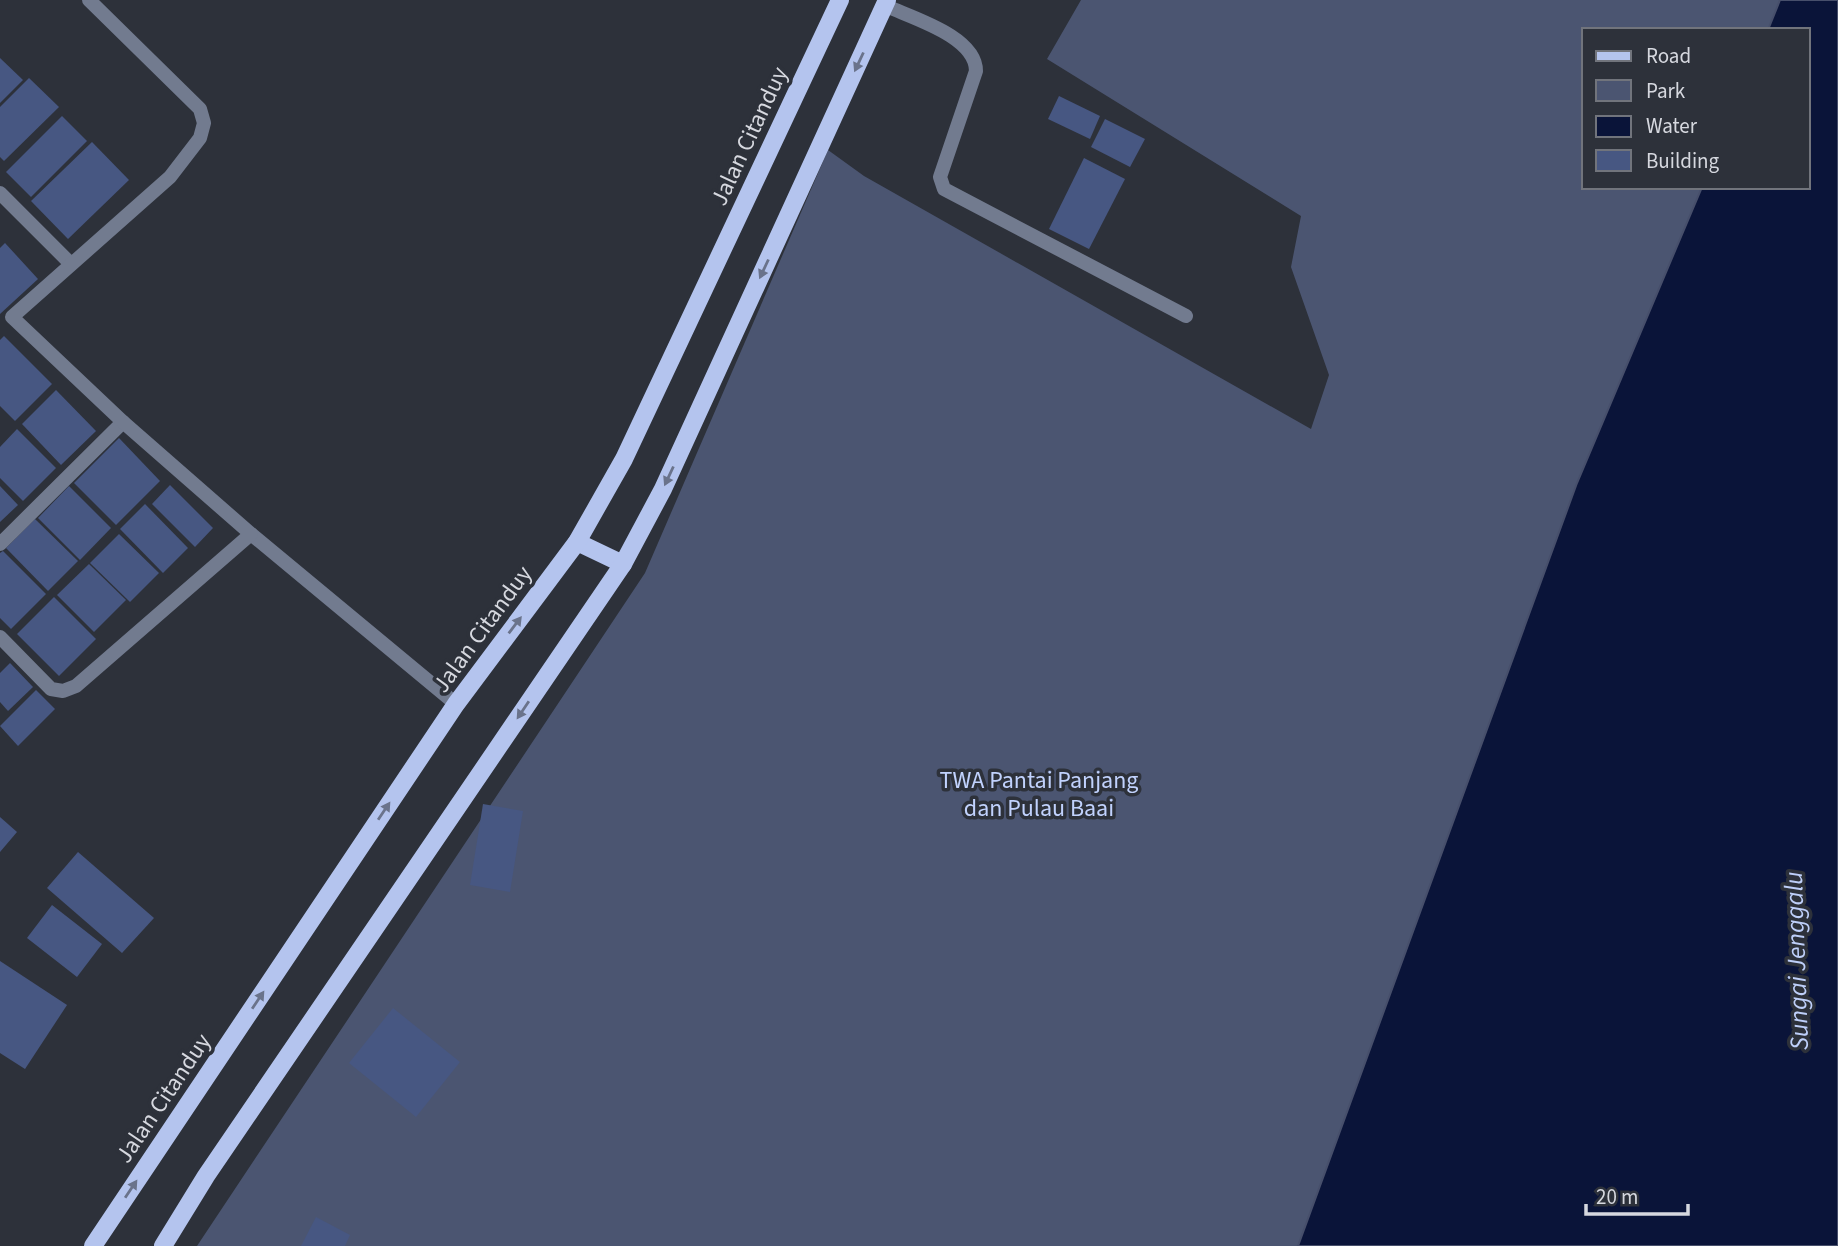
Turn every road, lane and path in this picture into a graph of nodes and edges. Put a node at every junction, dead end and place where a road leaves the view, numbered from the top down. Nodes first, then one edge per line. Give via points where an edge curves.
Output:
1 (89, 0) edge
2 (840, 0) edge
3 (886, 3) edge
4 (0, 193) edge
5 (70, 263) junction
6 (1186, 316) dead end
7 (12, 317) junction
8 (0, 328) edge
9 (123, 422) junction
10 (251, 534) junction
11 (577, 542) junction
12 (0, 544) edge
13 (623, 564) junction
14 (0, 637) edge
15 (456, 704) junction
16 (93, 1246) edge
17 (163, 1246) edge

1 - 5 street via 192,100 204,123 200,138 170,177
2 - 11 main road, Jalan Citanduy via 624,459
3 - 6 street via 958,40 976,61 940,177 944,189
3 -> 13 main road via 663,489
4 - 5 street
5 - 7 street
7 - 8 street
7 - 9 street
9 - 10 street
9 - 12 street
10 - 14 street via 76,686 51,690
10 - 15 street
11 - 13 main road
15 -> 11 main road, Jalan Citanduy
13 -> 17 main road
16 -> 15 main road, Jalan Citanduy

